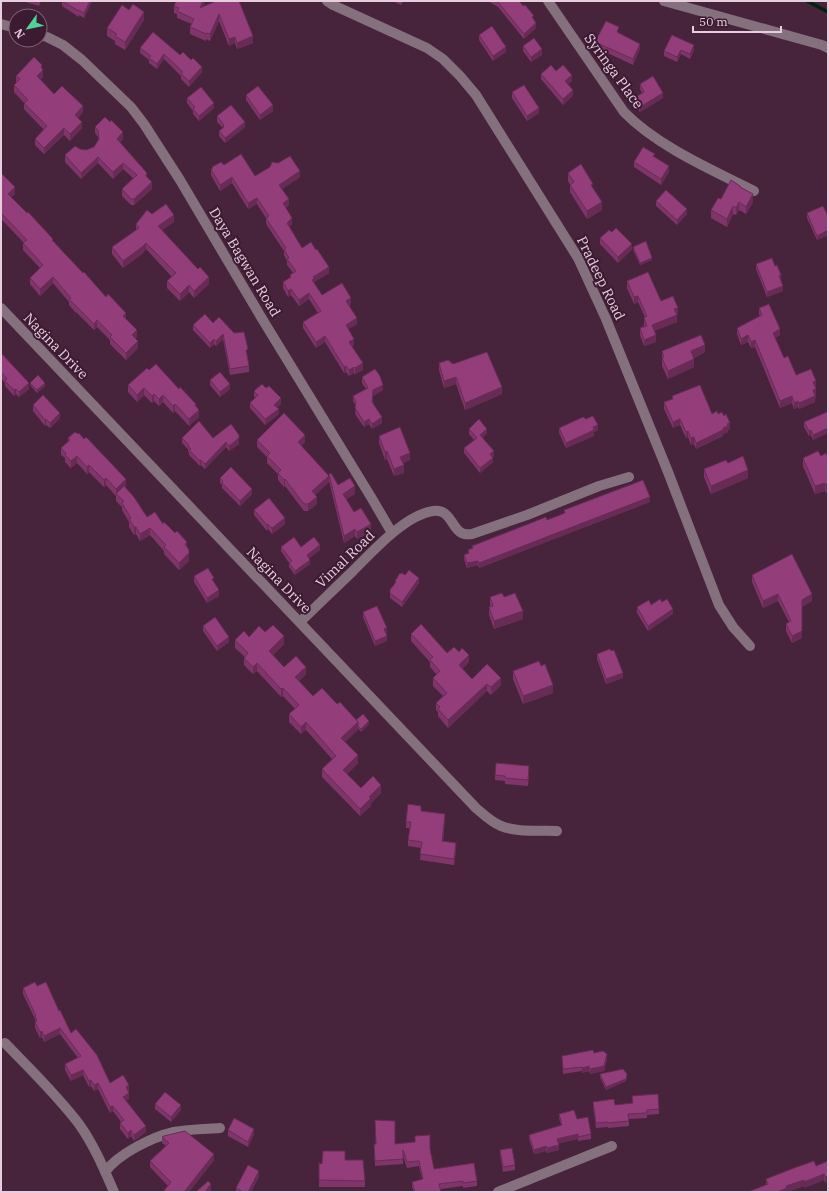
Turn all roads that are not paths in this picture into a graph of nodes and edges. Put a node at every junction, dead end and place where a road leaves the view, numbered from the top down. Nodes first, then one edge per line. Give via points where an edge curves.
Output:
1 (327, 1) edge
2 (548, 1) edge
3 (664, 1) edge
4 (48, 38) edge
5 (828, 48) edge
6 (754, 191) dead end
7 (1, 308) edge
8 (629, 477) dead end
9 (392, 533) junction
10 (300, 622) junction
11 (750, 646) dead end
12 (557, 831) dead end
13 (5, 1043) dead end
14 (220, 1128) dead end
15 (612, 1146) dead end
16 (105, 1172) junction
17 (114, 1192) edge
18 (498, 1192) edge

1 - 11 street, Pradeep Road via 427,48 443,59 476,95 578,258 606,319 719,605 733,627
2 - 6 street, Syringa Place via 624,112 637,125 702,165
3 - 5 street
4 - 9 street, Daya Bagwan Road via 63,45 82,60 131,107 144,124
7 - 10 street, Nagina Drive
8 - 9 street, Vimal Road via 472,534 460,533 448,516 438,511 421,515
9 - 10 street, Vimal Road
10 - 12 street, Nagina Drive via 488,819 514,829
13 - 16 street via 55,1095 79,1126
14 - 16 street via 174,1132 161,1136 118,1158
15 - 18 street
16 - 17 street

